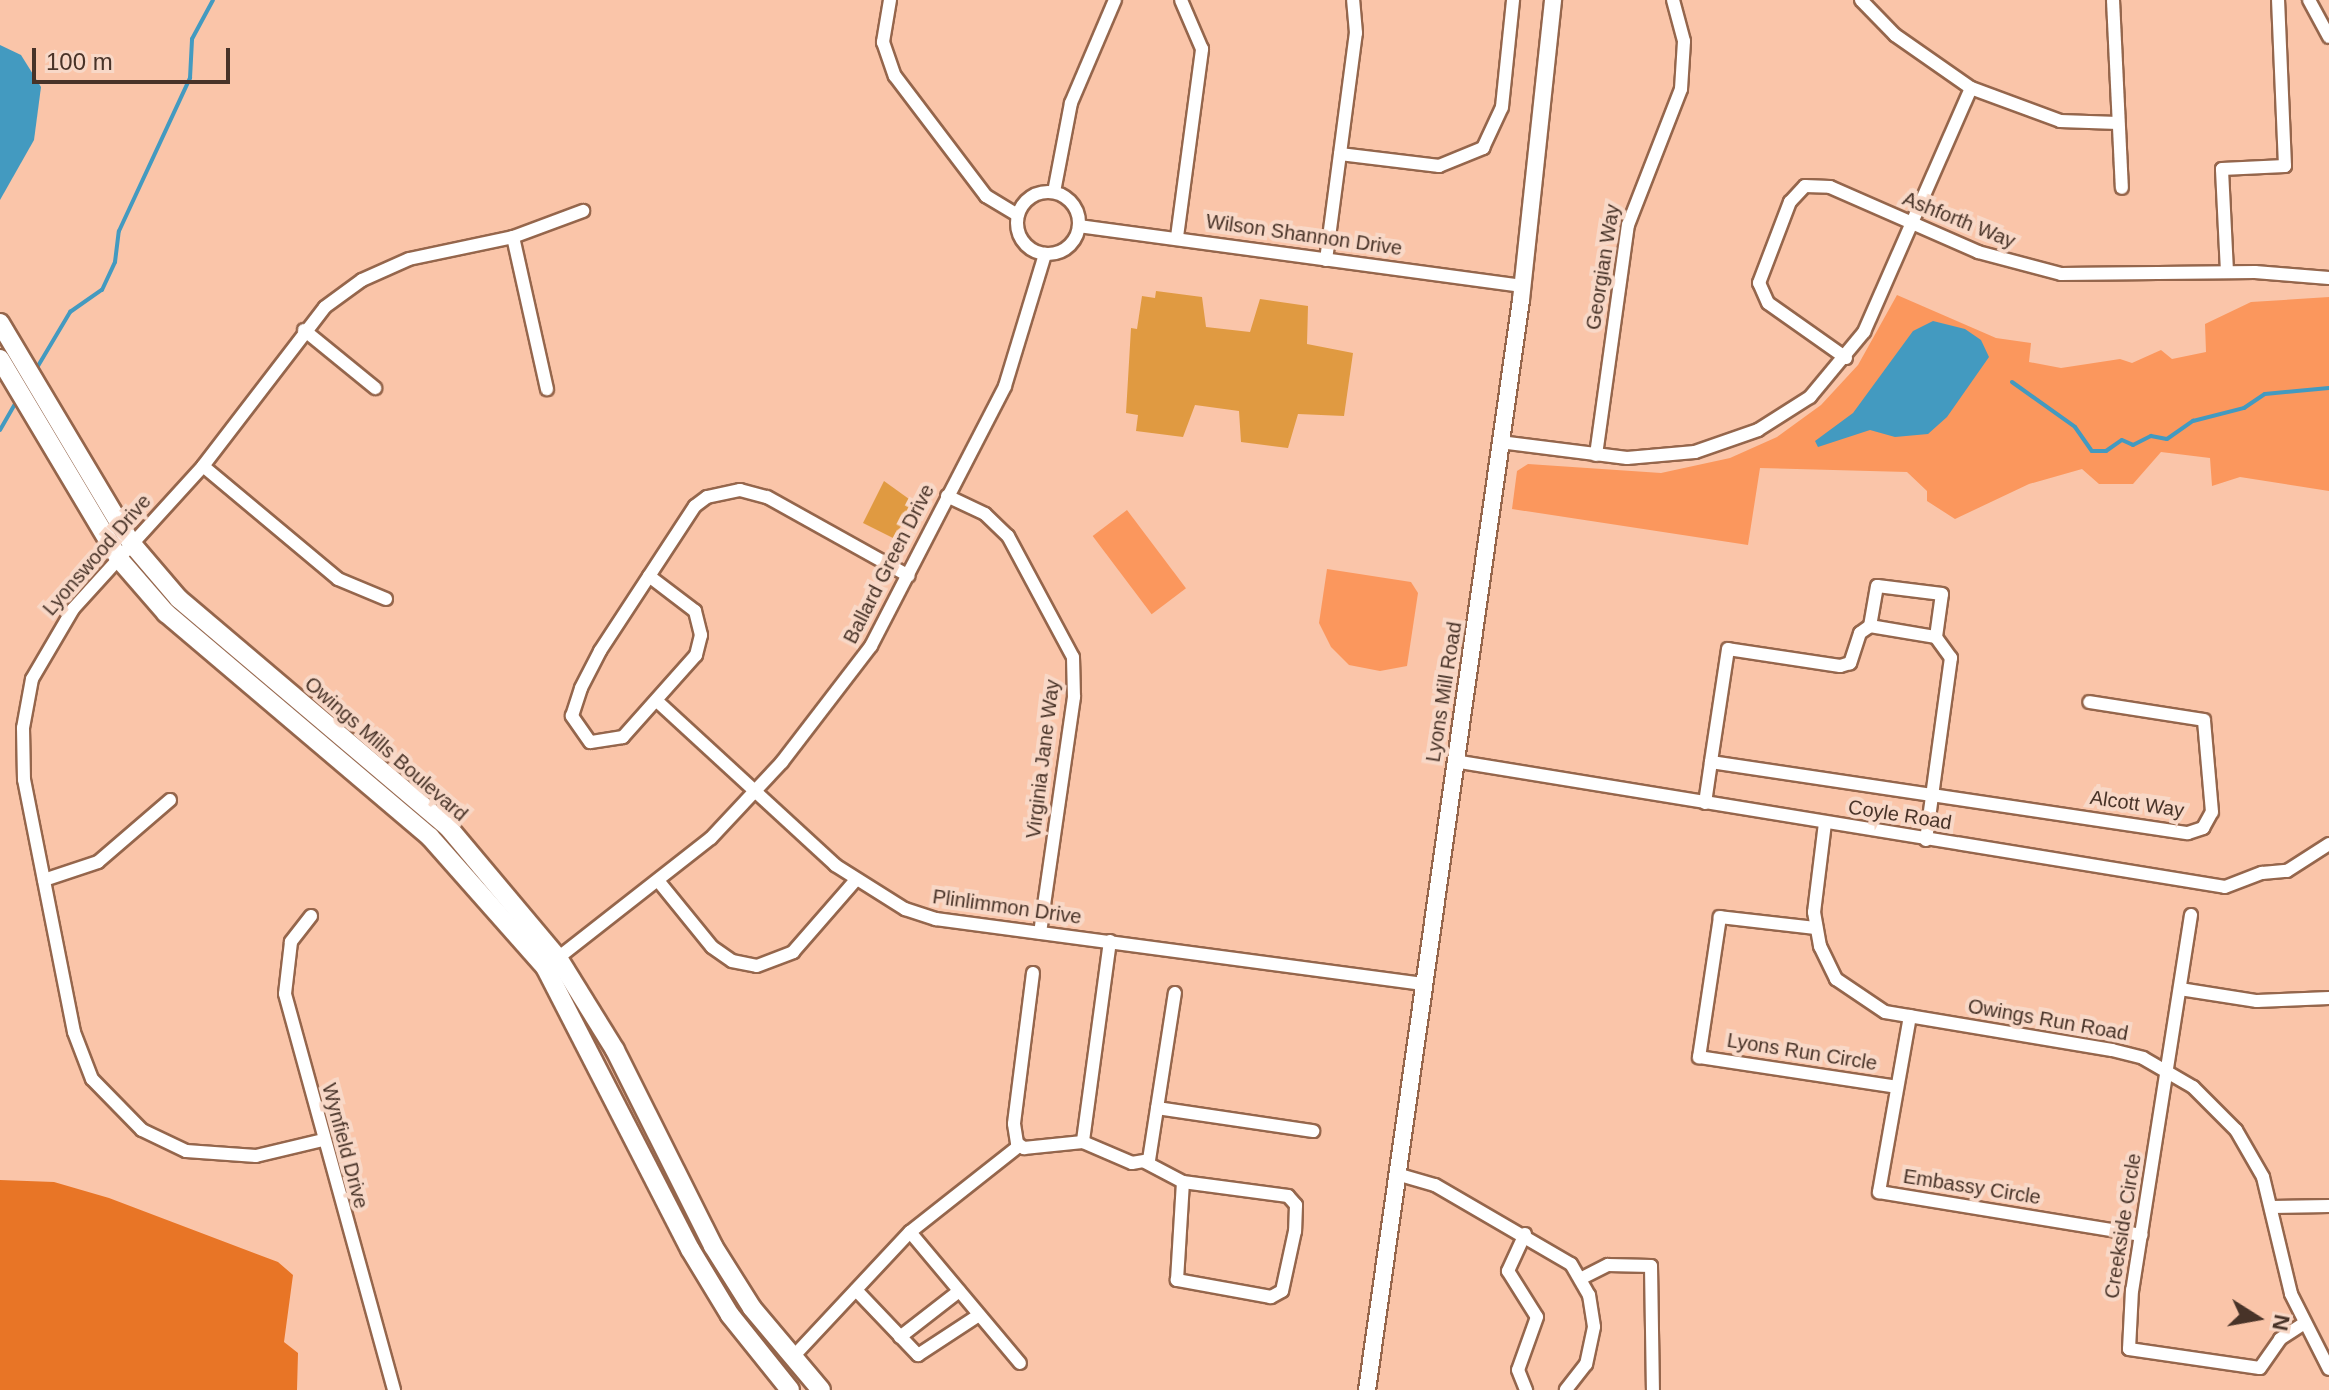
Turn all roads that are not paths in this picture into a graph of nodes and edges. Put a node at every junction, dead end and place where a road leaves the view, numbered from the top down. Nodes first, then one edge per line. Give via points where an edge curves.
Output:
1 (890, 0) edge
2 (1115, 0) edge
3 (1181, 0) edge
4 (1353, 0) edge
5 (1513, 0) edge
6 (1553, 0) edge
7 (1673, 0) edge
8 (1861, 0) edge
9 (2113, 0) edge
10 (2278, 0) edge
11 (2309, 0) edge
12 (2329, 37) edge
13 (1971, 88) junction
14 (2118, 123) junction
15 (1340, 154) junction
16 (2122, 188) dead end
17 (1054, 192) junction
18 (583, 211) dead end
19 (1018, 215) junction
20 (1912, 223) junction
21 (1079, 226) junction
22 (513, 237) junction
23 (1177, 237) junction
24 (1045, 254) junction
25 (1326, 260) junction
26 (2227, 272) junction
27 (2329, 278) edge
28 (1522, 286) junction
29 (0, 323) edge
30 (304, 330) junction
31 (6, 358) edge
32 (1846, 358) junction
33 (375, 388) dead end
34 (547, 389) dead end
35 (1500, 442) junction
36 (1596, 455) junction
37 (203, 466) junction
38 (947, 496) junction
39 (132, 544) junction
40 (119, 559) junction
41 (649, 576) junction
42 (909, 576) junction
43 (386, 599) dead end
44 (1870, 626) junction
45 (1936, 637) junction
46 (658, 702) junction
47 (2089, 702) dead end
48 (1454, 761) junction
49 (1711, 762) junction
50 (755, 790) junction
51 (1933, 795) junction
52 (170, 800) dead end
53 (1705, 803) junction
54 (1825, 823) junction
55 (1926, 840) junction
56 (2329, 844) edge
57 (44, 880) junction
58 (855, 881) junction
59 (660, 883) junction
60 (2191, 915) dead end
61 (311, 916) dead end
62 (1816, 928) junction
63 (1040, 933) junction
64 (1110, 941) junction
65 (551, 962) junction
66 (1033, 973) dead end
67 (1425, 984) junction
68 (2180, 989) junction
69 (1175, 993) dead end
70 (2329, 998) edge
71 (1910, 1016) junction
72 (2167, 1071) junction
73 (1897, 1087) junction
74 (1157, 1108) junction
75 (1313, 1131) dead end
76 (323, 1140) junction
77 (1083, 1142) junction
78 (1019, 1146) junction
79 (1145, 1162) junction
80 (1400, 1175) junction
81 (1183, 1182) junction
82 (2329, 1206) edge
83 (2272, 1207) junction
84 (910, 1232) junction
85 (1525, 1234) junction
86 (2141, 1235) junction
87 (1582, 1278) junction
88 (856, 1290) junction
89 (959, 1291) junction
90 (979, 1315) junction
91 (2303, 1324) junction
92 (900, 1337) junction
93 (792, 1358) junction
94 (1020, 1363) dead end
95 (2329, 1369) edge
96 (394, 1390) edge
97 (790, 1390) edge
98 (821, 1390) edge
99 (1367, 1390) edge
100 (1526, 1390) edge
101 (1566, 1390) edge
102 (1653, 1390) edge

1 - 19 street via 883,42 895,76 986,196
2 - 17 street via 1071,103
3 - 23 street via 1202,49
4 - 15 street via 1356,33
5 - 15 street via 1502,107 1483,148 1439,166
6 - 28 main road, Lyons Mill Road
7 - 36 street, Georgian Way via 1684,41 1681,89 1628,225
8 - 13 street via 1895,35
9 - 14 street
10 - 26 street via 2285,166 2222,169
11 - 12 street
13 - 14 street via 2060,121
13 - 20 street
14 - 16 street
15 - 25 street
17 - 19 street via 1032,196
17 - 21 street via 1074,204
18 - 22 street, Lyonswood Drive
19 - 24 street via 1020,236
20 - 26 street, Ashforth Way via 2009,263 2061,274
20 - 32 street
20 - 32 street, Ashforth Way via 1830,187 1805,186 1790,202 1760,270 1762,293
21 - 23 street, Wilson Shannon Drive
21 - 24 street via 1068,247
22 - 30 street, Lyonswood Drive via 434,252 385,270 342,294
22 - 34 street
23 - 25 street, Wilson Shannon Drive
24 - 38 street, Ballard Green Drive via 1017,358
25 - 28 street, Wilson Shannon Drive
26 - 27 street, Ashforth Way
28 - 35 main road, Lyons Mill Road
29 - 31 main road, Owings Mills Boulevard
30 - 33 street
30 - 37 street, Lyonswood Drive
31 - 39 main road, Owings Mills Boulevard via 49,405
31 - 40 main road, Owings Mills Boulevard via 38,424
32 - 36 street via 1785,415 1728,443 1665,456
35 - 36 street
35 - 48 main road, Lyons Mill Road
37 - 39 street, Lyonswood Drive
37 - 43 street via 338,579
38 - 42 street, Ballard Green Drive
38 - 63 street, Virginia Jane Way via 985,514 1008,536 1073,657 1074,697
39 - 40 street, Lyonswood Drive
39 - 65 main road, Owings Mills Boulevard via 220,637 448,827
40 - 57 street, Lyonswood Drive via 51,636 26,703 24,780
40 - 65 main road, Owings Mills Boulevard via 205,651 430,837
41 - 42 street via 695,506 740,490 767,497
41 - 46 street via 689,603 700,621 696,655
41 - 46 street via 593,663 572,709 573,722 590,742 608,743
42 - 50 street, Ballard Green Drive via 832,702
44 - 45 street
44 - 45 street via 1877,586 1942,594
44 - 49 street via 1860,633 1850,663 1840,666 1728,649
45 - 51 street via 1951,658
46 - 50 street, Plinlimmon Drive
47 - 51 street, Alcott Way via 2204,720 2212,812 2203,828 2188,833
48 - 53 street, Coyle Road
48 - 67 main road, Lyons Mill Road
49 - 51 street
49 - 53 street
50 - 58 street, Plinlimmon Drive
50 - 59 street, Ballard Green Drive
51 - 55 street
52 - 57 street via 98,862
53 - 54 street, Coyle Road
54 - 55 street, Coyle Road
54 - 62 street, Owings Run Road
55 - 56 street, Coyle Road via 2225,887 2262,873 2287,871
57 - 76 street, Lyonswood Drive via 78,1045 92,1079 123,1115 164,1143 209,1155 256,1156
58 - 59 street via 805,942 757,966 732,961 712,947
58 - 63 street, Plinlimmon Drive via 936,919
59 - 65 street, Ballard Green Drive
60 - 68 street, Creekside Circle
61 - 76 street, Wynfield Drive via 291,942 285,994
62 - 71 street, Owings Run Road via 1827,963 1849,991 1885,1012
62 - 73 street, Lyons Run Circle via 1720,917 1699,1057
63 - 64 street, Plinlimmon Drive
64 - 67 street, Plinlimmon Drive
64 - 77 street
65 - 93 main road, Owings Mills Boulevard via 615,1050 713,1246
65 - 97 main road, Owings Mills Boulevard via 690,1249 730,1315
66 - 78 street via 1014,1124
67 - 80 main road, Lyons Mill Road
68 - 70 street via 2257,1001
68 - 72 street, Creekside Circle
69 - 74 street
71 - 72 street, Owings Run Road via 2112,1050
71 - 73 street, Embassy Circle
72 - 83 street, Owings Run Road via 2236,1130
72 - 86 street, Creekside Circle
73 - 86 street, Embassy Circle via 1879,1192
74 - 75 street
74 - 79 street
76 - 96 street, Wynfield Drive
77 - 78 street
77 - 79 street
78 - 84 street
79 - 81 street
80 - 85 street via 1435,1185
80 - 99 main road, Lyons Mill Road
81 - 81 street via 1288,1196 1296,1205 1295,1231 1282,1291 1271,1297 1177,1280
82 - 83 street
83 - 91 street, Owings Run Road
84 - 88 street
84 - 89 street
85 - 87 street via 1558,1252
85 - 100 street via 1508,1271 1537,1317 1518,1370
86 - 91 street, Creekside Circle via 2127,1341 2134,1352 2198,1355 2260,1368 2280,1339
87 - 101 street via 1593,1310 1593,1343 1586,1364
87 - 102 street via 1608,1265 1651,1266
88 - 92 street
88 - 93 street
89 - 90 street
89 - 92 street
90 - 92 street via 923,1355
90 - 94 street
91 - 95 street, Owings Run Road
93 - 98 main road, Owings Mills Boulevard

